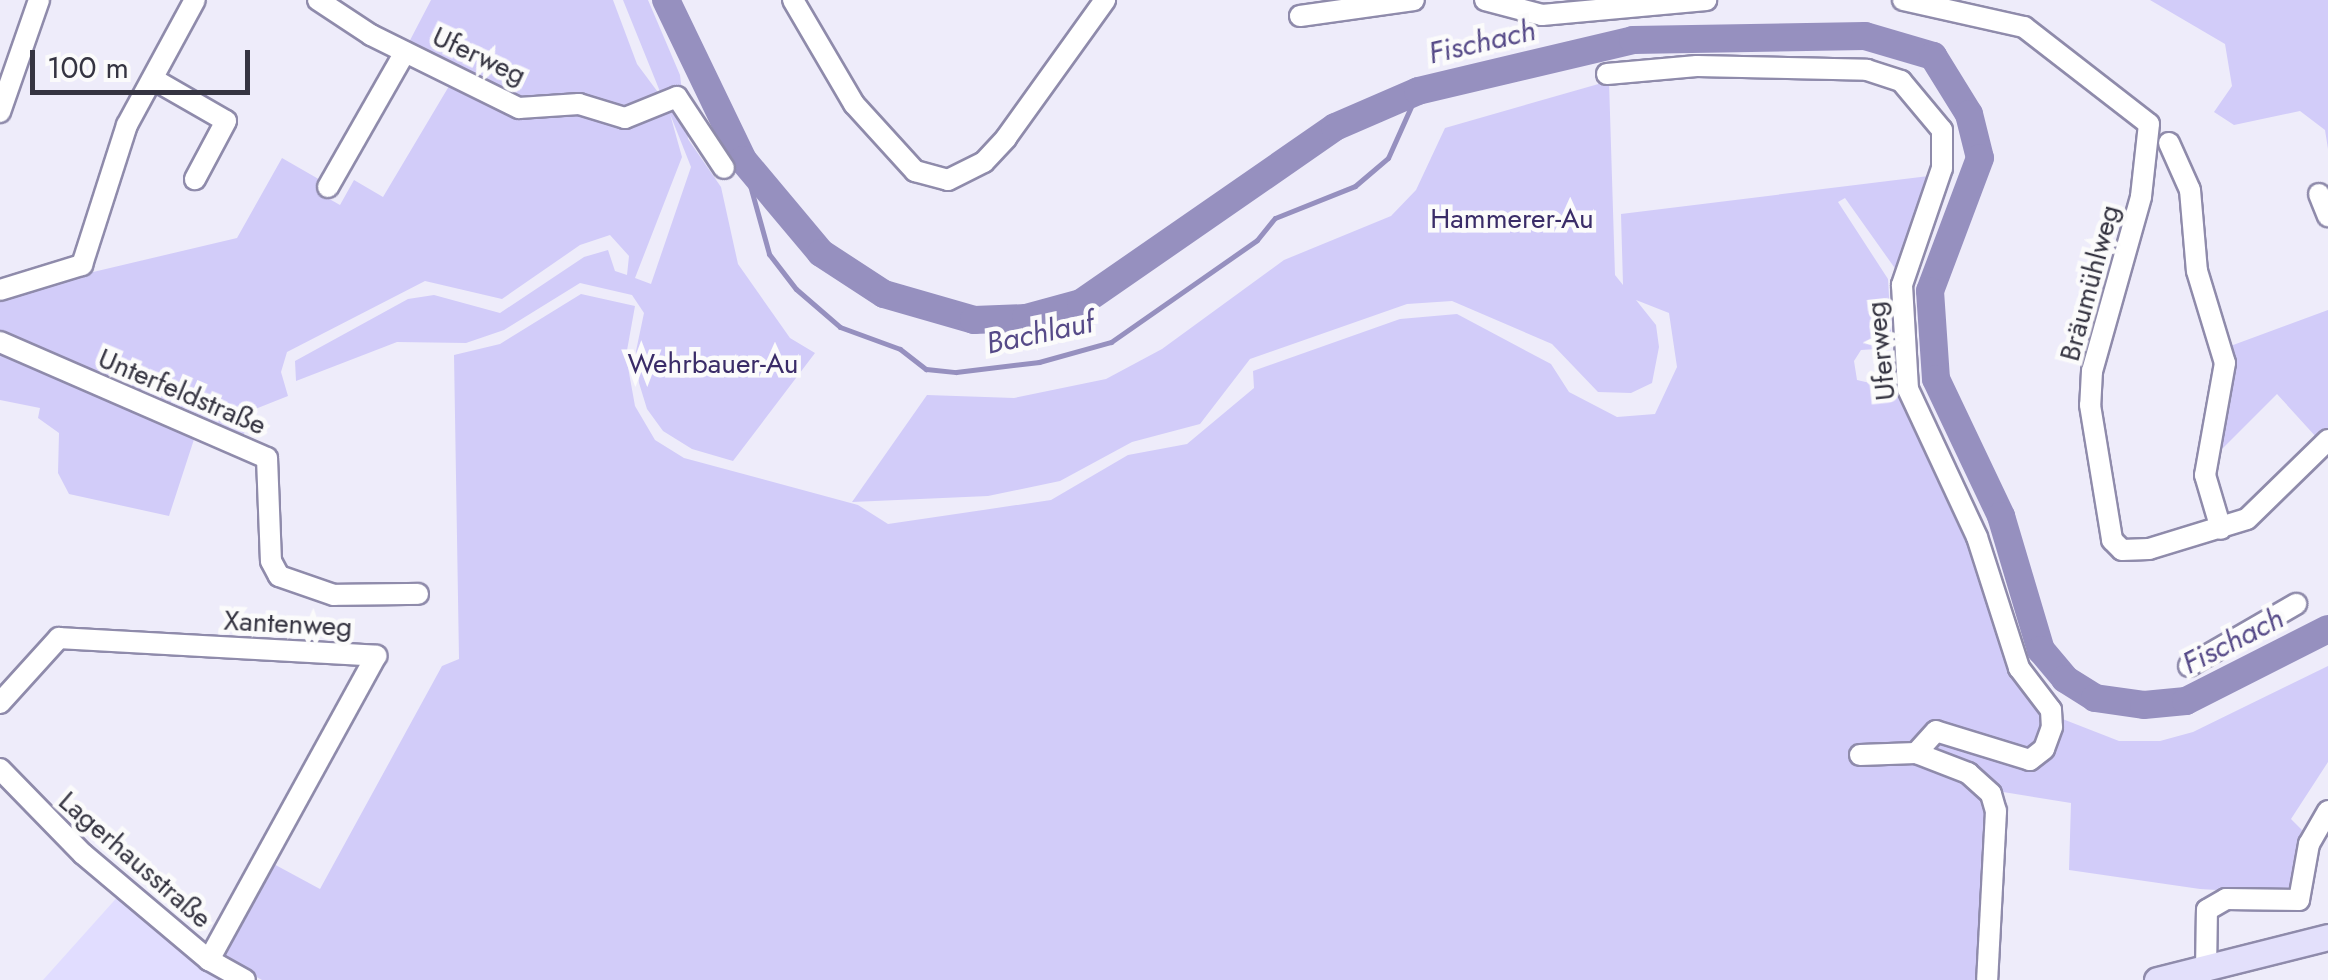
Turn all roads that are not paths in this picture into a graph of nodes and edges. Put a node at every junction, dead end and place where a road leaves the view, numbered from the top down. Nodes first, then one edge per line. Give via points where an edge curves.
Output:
1 (39, 0) edge
2 (195, 0) edge
3 (318, 0) edge
4 (793, 0) edge
5 (1105, 0) edge
6 (1414, 0) edge
7 (1484, 0) edge
8 (1706, 0) edge
9 (1903, 0) edge
10 (1300, 16) dead end
11 (405, 52) junction
12 (1607, 74) dead end
13 (153, 79) junction
14 (0, 112) edge
15 (2170, 143) dead end
16 (724, 168) dead end
17 (195, 179) dead end
18 (328, 187) dead end
19 (2320, 194) dead end
20 (2328, 216) edge
21 (0, 290) edge
22 (0, 342) edge
23 (2328, 440) edge
24 (2221, 529) junction
25 (418, 594) dead end
26 (2296, 604) dead end
27 (2189, 666) dead end
28 (0, 702) edge
29 (1916, 754) junction
30 (1860, 755) dead end
31 (0, 769) edge
32 (2328, 811) edge
33 (2328, 937) edge
34 (209, 960) junction
35 (2206, 970) junction
36 (245, 980) edge
37 (1987, 980) edge
38 (2158, 980) edge

1 - 14 street
2 - 13 street
3 - 11 street, Uferweg
4 - 5 street via 854,104 915,171 948,180 984,162 1006,138
6 - 10 street
7 - 8 street via 1542,16
9 - 24 street, Bräumühlweg via 2024,27 2149,124 2142,197 2092,370 2090,405 2112,540 2122,550 2149,550
11 - 16 street, Uferweg via 519,108 579,104 624,118 677,97
11 - 18 street, Uferweg
12 - 29 street, Uferweg via 1697,66 1866,70 1901,80 1942,130 1942,168 1902,285 1908,389 1977,537 2019,668 2052,710 2052,727 2044,749 2030,760 1968,736 1936,732
13 - 17 street via 226,120
13 - 21 street via 127,125 82,265
15 - 24 street via 2190,190 2198,271 2225,363 2204,475
19 - 20 street
22 - 25 street, Unterfeldstraße via 268,458 271,562 279,576 334,594
23 - 24 street, Bräumühlweg via 2247,519
26 - 27 street
28 - 34 street, Xantenweg via 60,638 376,656
29 - 30 street, Uferweg
29 - 37 street, Uferweg via 1984,783 1996,811
31 - 34 street, Lagerhausstraße via 54,830
32 - 35 street via 2309,844 2299,900 2226,899 2207,910
33 - 35 main road
34 - 36 street, Lagerhausstraße
35 - 38 main road

